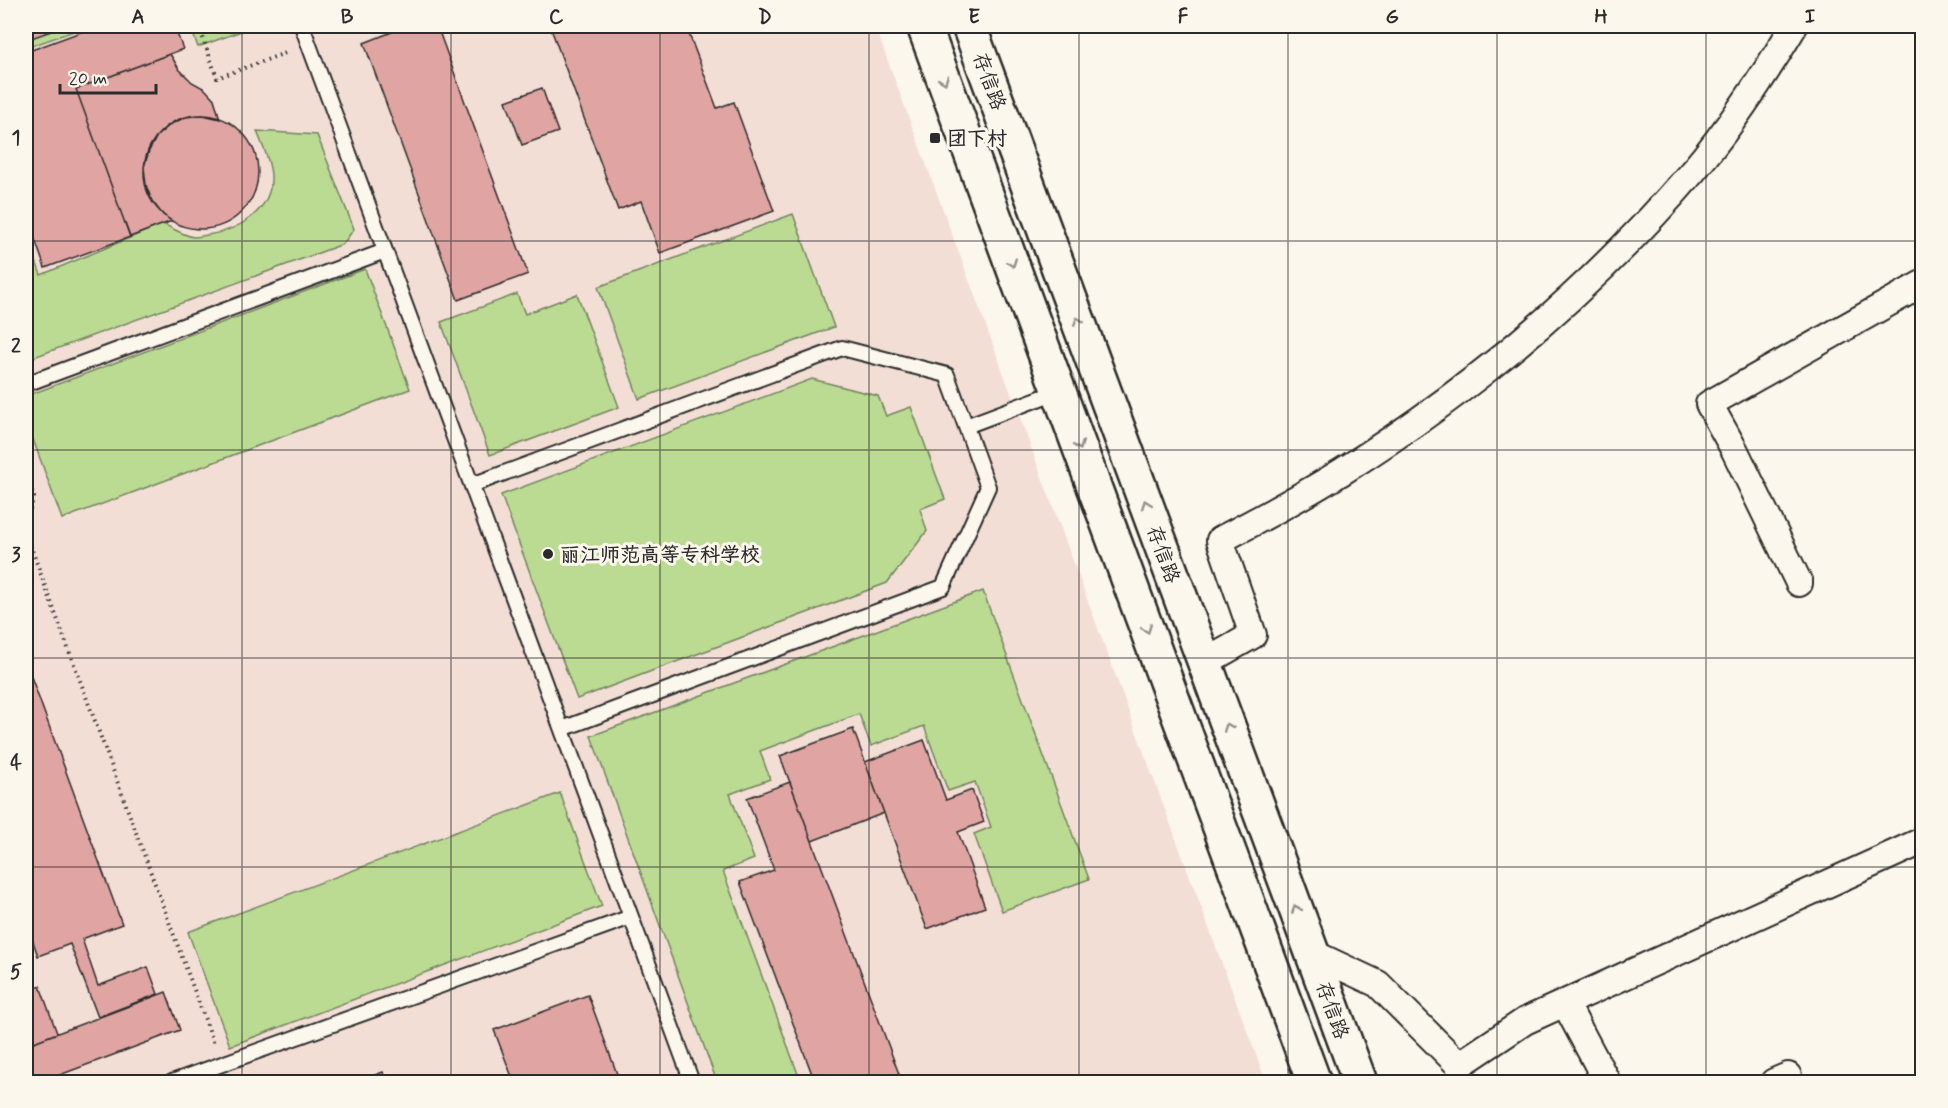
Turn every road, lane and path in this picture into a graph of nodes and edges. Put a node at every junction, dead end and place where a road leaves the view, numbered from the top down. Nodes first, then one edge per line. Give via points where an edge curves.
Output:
1 (199, 26) edge
2 (302, 26) edge
3 (924, 26) edge
4 (969, 26) edge
5 (1794, 26) edge
6 (309, 45) junction
7 (385, 251) junction
8 (1923, 284) edge
9 (26, 384) edge
10 (1059, 391) junction
11 (966, 426) junction
12 (26, 474) edge
13 (472, 485) junction
14 (26, 522) edge
15 (26, 534) edge
16 (1799, 583) dead end
17 (1204, 663) junction
18 (562, 729) junction
19 (1923, 841) edge
20 (631, 917) junction
21 (1312, 953) junction
22 (1565, 1003) junction
23 (222, 1065) junction
24 (172, 1083) edge
25 (692, 1083) edge
26 (1314, 1083) edge
27 (1360, 1083) edge
28 (1606, 1083) edge

1 - 6 path via 217,78
2 - 6 lane
3 -> 10 street
17 -> 4 street, 存信路
5 - 17 street via 1695,169 1579,291 1505,355 1401,433 1343,472 1220,540 1253,635
6 - 7 lane
7 - 9 lane
7 - 13 lane
8 - 16 street via 1709,404
10 - 11 lane
10 -> 26 street
11 - 13 lane via 947,375 842,348
11 - 18 lane via 988,487 943,587
12 - 14 path via 34,497
13 - 18 lane
15 - 23 path
21 -> 17 street, 存信路
18 - 20 lane
19 - 22 street
20 - 23 lane
20 - 25 lane
21 - 22 street via 1378,984 1459,1065 1525,1021
21 - 27 street, 存信路
22 - 28 street
23 - 24 lane

